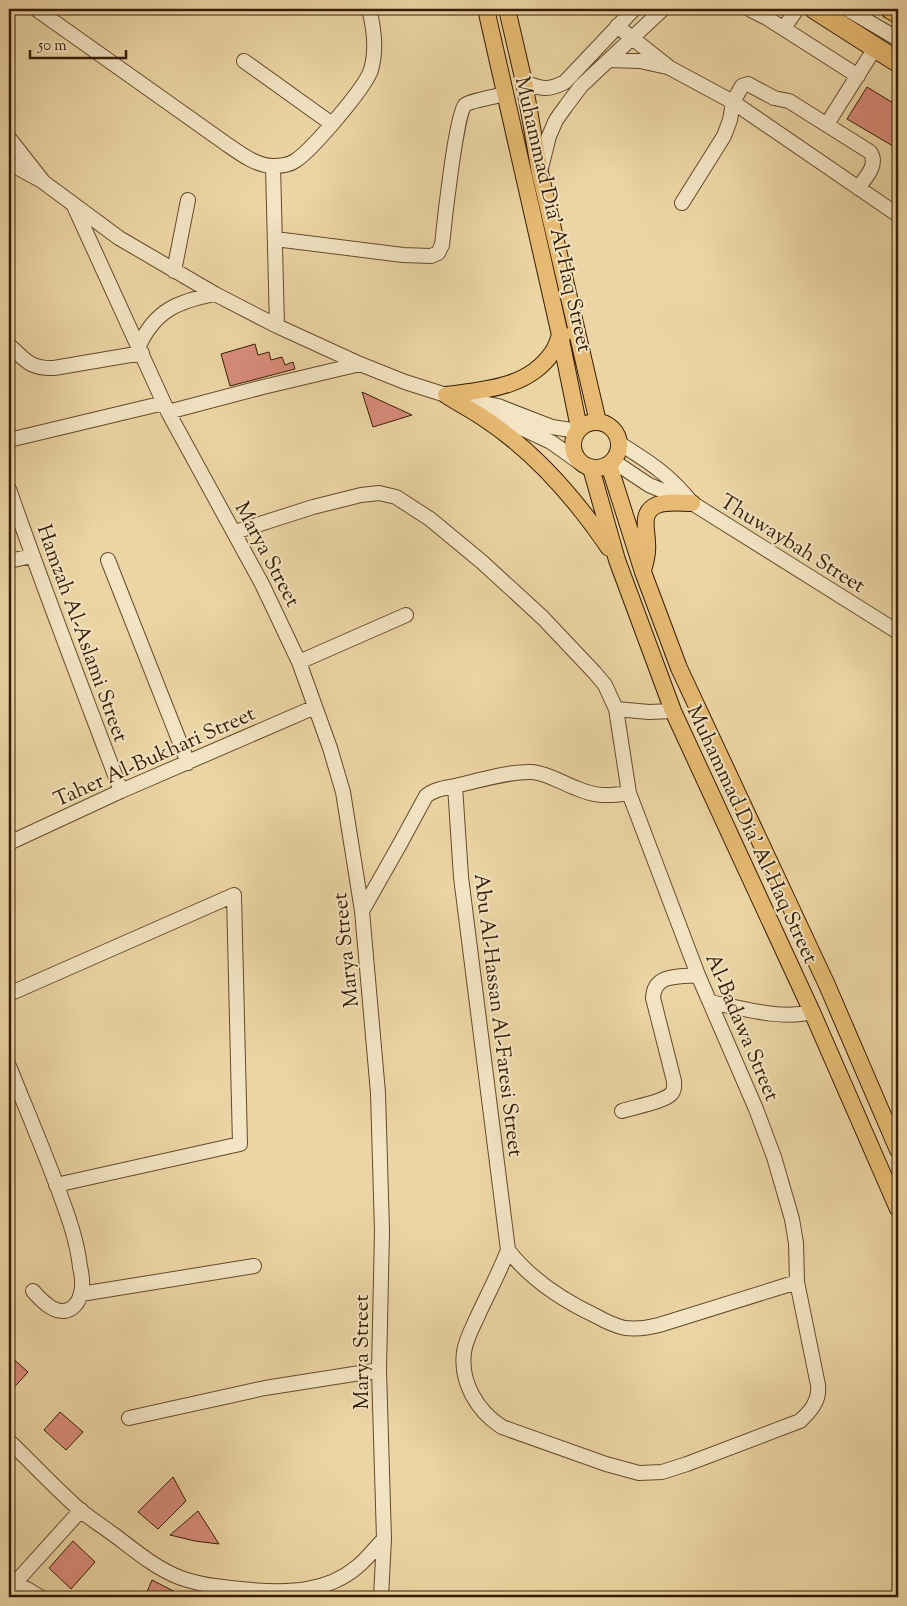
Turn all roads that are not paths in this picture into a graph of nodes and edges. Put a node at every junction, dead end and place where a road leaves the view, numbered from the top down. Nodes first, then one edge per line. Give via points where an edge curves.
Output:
1 (36, 9) edge
2 (369, 9) edge
3 (486, 9) edge
4 (507, 9) edge
5 (634, 9) edge
6 (663, 9) edge
7 (797, 9) edge
8 (815, 9) edge
9 (848, 9) edge
10 (864, 9) edge
11 (891, 9) edge
12 (751, 10) edge
13 (898, 13) edge
14 (618, 26) junction
15 (784, 28) junction
16 (898, 29) edge
17 (632, 38) junction
18 (898, 39) edge
19 (875, 48) junction
20 (609, 60) junction
21 (244, 61) dead end
22 (898, 62) edge
23 (670, 68) junction
24 (858, 76) junction
25 (524, 82) junction
26 (506, 94) junction
27 (733, 102) junction
28 (332, 124) junction
29 (826, 124) junction
30 (9, 138) edge
31 (9, 163) edge
32 (273, 166) junction
33 (540, 173) junction
34 (42, 181) junction
35 (858, 188) junction
36 (188, 200) dead end
37 (682, 203) dead end
38 (74, 206) junction
39 (898, 215) edge
40 (276, 239) junction
41 (174, 271) junction
42 (215, 294) junction
43 (277, 326) junction
44 (576, 331) junction
45 (560, 335) junction
46 (9, 345) edge
47 (140, 349) junction
48 (360, 364) junction
49 (446, 395) junction
50 (476, 403) junction
51 (166, 408) junction
52 (598, 422) junction
53 (578, 429) junction
54 (9, 440) edge
55 (619, 443) junction
56 (611, 463) junction
57 (585, 465) junction
58 (9, 489) edge
59 (692, 503) junction
60 (235, 532) junction
61 (32, 556) junction
62 (108, 560) dead end
63 (617, 560) junction
64 (9, 562) edge
65 (643, 572) junction
66 (406, 615) dead end
67 (898, 632) edge
68 (299, 662) junction
69 (315, 707) junction
70 (616, 709) junction
71 (674, 711) junction
72 (188, 762) junction
73 (455, 786) junction
74 (121, 791) junction
75 (629, 793) junction
76 (10, 839) edge
77 (362, 911) junction
78 (698, 975) junction
79 (9, 994) edge
80 (710, 1002) junction
81 (812, 1012) junction
82 (9, 1066) edge
83 (622, 1111) dead end
84 (898, 1150) edge
85 (56, 1184) junction
86 (898, 1209) edge
87 (508, 1250) junction
88 (254, 1266) dead end
89 (797, 1282) junction
90 (33, 1291) dead end
91 (81, 1294) junction
92 (380, 1370) junction
93 (129, 1418) dead end
94 (9, 1441) edge
95 (81, 1510) junction
96 (384, 1539) junction
97 (11, 1581) edge
98 (276, 1592) junction
99 (26, 1597) edge
100 (40, 1597) edge
101 (291, 1597) edge
102 (381, 1597) edge

1 - 32 street via 225,144 252,160
2 - 28 street via 374,29 371,68 364,84
3 - 26 main road, Muhammad Dia' Al-Haq Street
4 - 25 main road, Muhammad Dia' Al-Haq Street
5 - 14 street
6 - 17 street
7 - 15 street
8 - 19 highway
9 - 18 street
10 - 16 street
11 - 13 highway
12 - 15 street
14 - 17 street
14 - 25 street via 564,82 544,89
15 - 24 street
17 - 20 street
17 - 23 street
19 - 22 highway
19 - 24 street
20 - 23 street via 640,61
20 - 33 street via 581,86 556,120
21 - 28 street
23 - 27 street
24 - 29 street
25 - 33 main road, Muhammad Dia' Al-Haq Street
26 - 40 street via 463,107 442,245 438,253 431,256 403,255
26 - 45 main road, Muhammad Dia' Al-Haq Street
27 - 29 street via 742,86 751,84 774,98 790,100
27 - 35 street
27 - 37 street via 724,136
28 - 32 street via 293,162
29 - 35 street via 872,155 873,166
30 - 34 street
31 - 34 street
32 - 40 street
33 - 44 main road, Muhammad Dia' Al-Haq Street
34 - 38 street
35 - 39 street
36 - 41 street
38 - 41 street
38 - 47 street, Marya Street
40 - 43 street
41 - 42 street
42 - 43 street
42 - 47 street via 171,308 152,323
43 - 48 street
44 - 45 main road
44 - 52 main road, Muhammad Dia' Al-Haq Street
45 - 49 main road via 553,353 523,378 498,388
45 - 53 main road, Muhammad Dia' Al-Haq Street
46 - 47 street via 25,361 40,369
47 - 51 street, Marya Street
48 - 49 street
48 - 51 street
49 - 50 street
49 - 63 main road via 483,418 544,468 589,520
50 - 53 street via 498,406 552,427
50 - 57 street via 487,412 551,442
51 - 54 street
51 - 60 street, Marya Street
52 - 53 main road
52 - 55 main road via 614,431
53 - 57 main road via 573,438 573,450
55 - 56 main road via 617,456
55 - 59 street, Thuwaybah Street via 658,468
56 - 57 main road via 597,469
56 - 59 street, Thuwaybah Street via 649,485
56 - 65 main road, Muhammad Dia' Al-Haq Street
57 - 63 main road, Muhammad Dia' Al-Haq Street
58 - 61 street, Hamzah Al-Aslami Street
59 - 65 main road via 662,504 649,511 645,522 648,545
59 - 67 street, Thuwaybah Street
60 - 68 street, Marya Street
60 - 70 street via 361,495 379,493 396,497 430,519 543,618 595,673
61 - 64 street
61 - 74 street, Hamzah Al-Aslami Street
62 - 72 street
63 - 71 main road, Muhammad Dia' Al-Haq Street
65 - 84 main road, Muhammad Dia' Al-Haq Street via 679,668 827,985
66 - 68 street
68 - 69 street, Marya Street
69 - 72 street, Taher Al-Bukhari Street
69 - 77 street, Marya Street via 343,792
70 - 71 street
70 - 75 street
71 - 81 main road, Muhammad Dia' Al-Haq Street
72 - 74 street, Taher Al-Bukhari Street
73 - 75 street via 533,772 600,795
73 - 77 street via 426,796
73 - 87 street, Abu Al-Hassan Al-Faresi Street via 461,877
74 - 76 street, Taher Al-Bukhari Street
75 - 78 street, Al-Badawa Street
77 - 92 street, Marya Street via 378,1093 382,1231
78 - 80 street, Al-Badawa Street
78 - 83 street via 663,980 654,991 674,1081 671,1095
79 - 85 street via 234,895 240,1144
80 - 81 street via 781,1015
80 - 89 street, Al-Badawa Street via 756,1109 786,1197 796,1243
81 - 86 main road, Muhammad Dia' Al-Haq Street
82 - 85 street
85 - 91 street via 79,1254
87 - 89 street via 529,1274 567,1302 623,1328 659,1326
87 - 89 street, Al-Badawa Street via 468,1336 464,1352 467,1386 475,1402 502,1428 639,1473 662,1472 687,1464 800,1421 809,1412 819,1392
88 - 91 street
90 - 91 street via 61,1312 76,1306
92 - 93 street via 265,1388
92 - 96 street, Marya Street
94 - 95 street
95 - 97 street
95 - 98 street via 161,1569 182,1578 215,1586
96 - 98 street via 340,1579 322,1586
96 - 102 street, Marya Street
97 - 99 street
97 - 100 street
98 - 101 street

